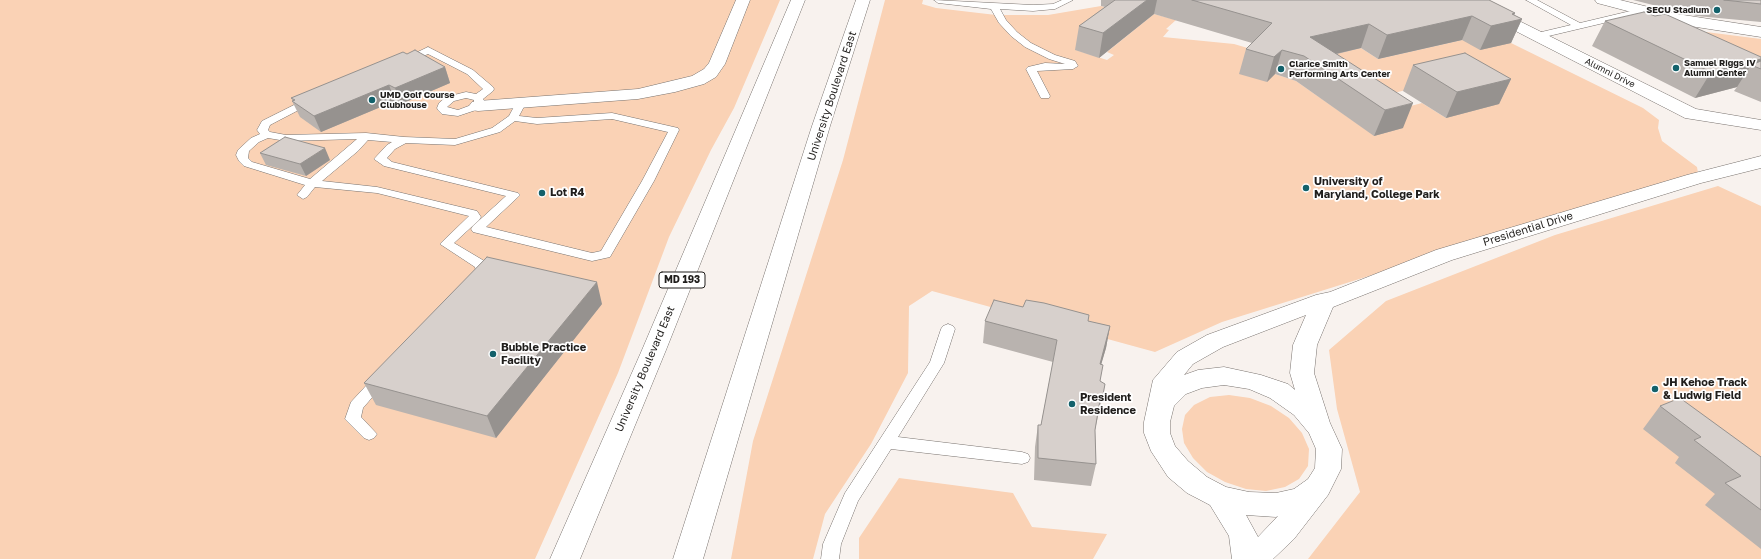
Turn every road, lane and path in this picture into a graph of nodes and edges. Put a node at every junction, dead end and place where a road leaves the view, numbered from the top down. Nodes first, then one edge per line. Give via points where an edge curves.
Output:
1 (743, 0) edge
2 (798, 0) edge
3 (863, 0) edge
4 (938, 0) edge
5 (1069, 0) edge
6 (1466, 0) edge
7 (1530, 0) edge
8 (1602, 0) edge
9 (994, 7) junction
10 (1642, 11) junction
11 (1579, 26) junction
12 (1761, 32) edge
13 (1536, 36) junction
14 (392, 68) edge
15 (1045, 96) dead end
16 (318, 97) edge
17 (478, 102) joint
18 (522, 103) junction
19 (512, 118) junction
20 (1761, 124) edge
21 (267, 135) junction
22 (366, 136) junction
23 (404, 140) junction
24 (1761, 162) edge
25 (312, 183) junction
26 (303, 194) dead end
27 (474, 290) edge
28 (1324, 300) junction
29 (948, 328) dead end
30 (390, 371) edge
31 (1162, 402) junction
32 (1320, 428) junction
33 (369, 434) dead end
34 (886, 442) junction
35 (1022, 458) dead end
36 (1318, 487) junction
37 (1220, 497) junction
38 (564, 559) edge
39 (688, 559) edge
40 (830, 559) edge
41 (1247, 559) edge
42 (1254, 559) edge

1 - 18 street via 717,64 710,73 698,80 638,94
2 - 38 street, University Boulevard East / MD 193 via 654,350
3 - 39 street, University Boulevard East via 821,126
4 - 9 lane
5 - 9 lane via 1044,8
6 - 13 street, Alumni Drive
7 - 11 lane
8 - 10 street
9 - 15 lane via 1002,21 1028,45 1052,57 1072,63 1073,66 1064,68 1045,66 1031,69
10 - 11 lane
10 - 12 street
11 - 13 lane
13 - 20 street, Alumni Drive via 1691,114
14 - 17 lane via 428,50 470,72 489,89
16 - 21 lane via 266,123 262,130
17 - 18 street
18 - 19 lane
19 - 23 lane via 496,130 465,140
19 - 23 lane via 537,121 612,116 674,130 606,254 592,257 477,228 514,195 388,164 380,159
21 - 22 lane via 286,138
21 - 25 lane via 255,140 244,150 242,155 248,164
22 - 23 lane
22 - 25 lane
24 - 28 street, Presidential Drive via 1694,179 1444,255 1334,299
25 - 26 lane
25 - 27 lane via 377,190 473,214 475,217 446,244 480,265 490,275
28 - 31 street, Presidential Drive via 1215,341 1185,358 1165,380
28 - 32 street via 1305,345 1302,373
29 - 34 lane via 937,363
30 - 33 lane via 356,406 353,419
31 - 32 street via 1177,388 1198,379 1224,376 1252,381 1285,395 1303,408
31 - 37 street, Presidential Drive via 1157,422 1164,451 1178,469 1197,485
32 - 36 street via 1329,449 1329,456 1328,469
34 - 35 lane
34 - 40 lane via 851,498 832,544
36 - 37 street, Presidential Drive via 1301,499 1276,505 1249,504
36 - 42 street via 1284,530
37 - 41 street via 1243,534

